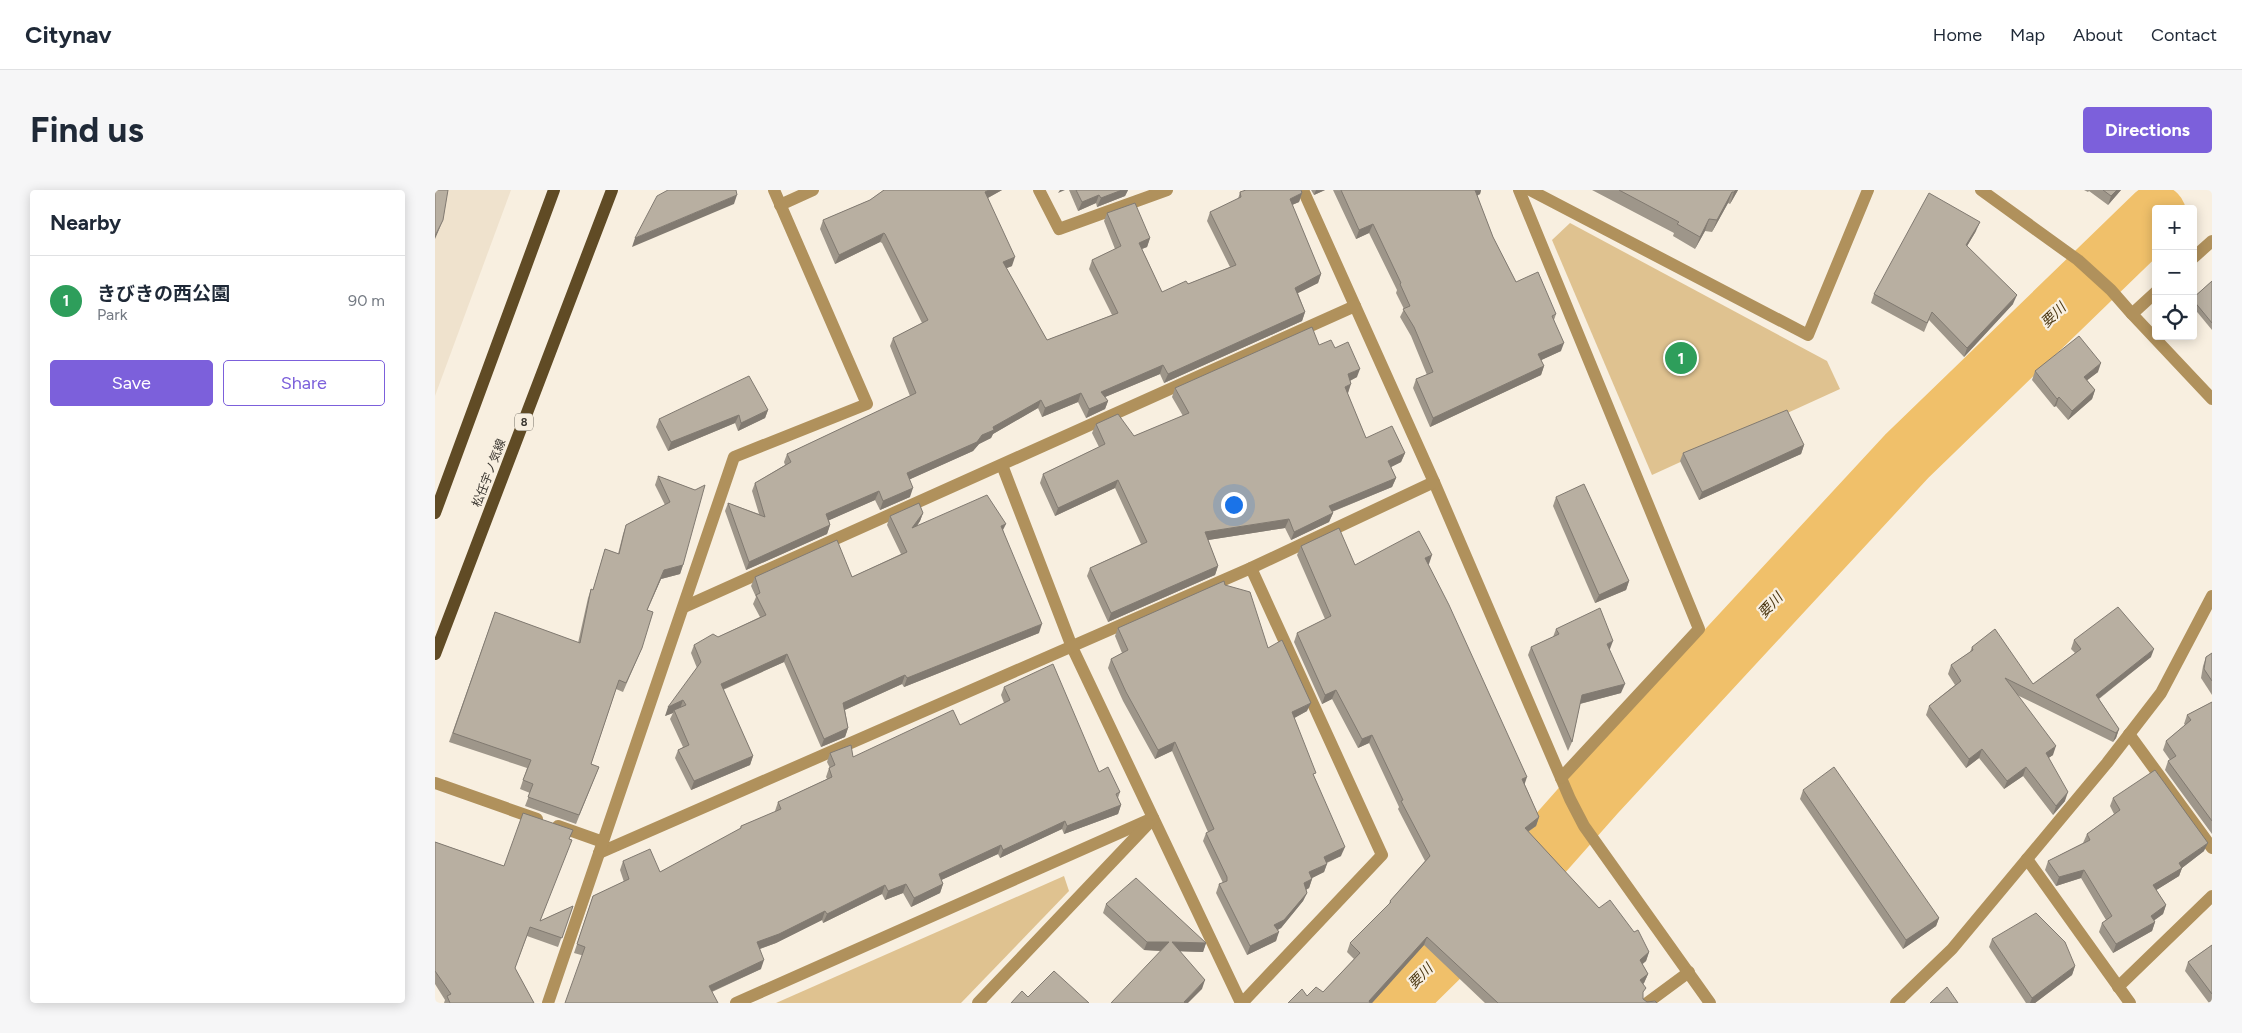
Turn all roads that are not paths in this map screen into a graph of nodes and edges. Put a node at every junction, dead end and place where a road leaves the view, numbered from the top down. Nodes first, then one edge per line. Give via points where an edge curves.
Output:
1 (554, 190) edge
2 (612, 190) edge
3 (774, 190) edge
4 (813, 190) edge
5 (1039, 190) edge
6 (1167, 190) edge
7 (1303, 190) edge
8 (1519, 190) edge
9 (1529, 190) edge
10 (1868, 190) edge
11 (1981, 190) edge
12 (780, 205) junction
13 (2212, 241) edge
14 (2197, 254) edge
15 (2153, 295) edge
16 (1355, 306) junction
17 (2132, 314) junction
18 (2212, 399) edge
19 (1001, 465) junction
20 (1433, 482) junction
21 (440, 486) edge
22 (435, 513) edge
23 (1251, 568) junction
24 (2212, 596) edge
25 (683, 607) junction
26 (1072, 647) junction
27 (435, 654) edge
28 (2129, 734) junction
29 (1561, 778) junction
30 (435, 783) edge
31 (1153, 818) junction
32 (601, 848) junction
33 (2212, 848) edge
34 (2027, 859) junction
35 (2212, 896) edge
36 (1689, 972) junction
37 (2118, 987) junction
38 (548, 1003) edge
39 (736, 1003) edge
40 (978, 1003) edge
41 (1242, 1003) edge
42 (1647, 1003) edge
43 (1711, 1003) edge
44 (1897, 1003) edge
45 (2130, 1003) edge

1 - 21 main road
2 - 27 main road, 松任宇ノ気線 / 8
3 - 12 street
4 - 12 street
5 - 6 street via 1059,229
7 - 16 street
8 - 29 street via 1699,629
9 - 10 street via 1808,335
11 - 17 street via 2078,260
12 - 25 street via 867,404 734,458
13 - 14 street
15 - 17 street
16 - 19 street
16 - 20 street
17 - 18 street
19 - 25 street
19 - 26 street
20 - 23 street
20 - 29 street
21 - 22 main road
23 - 26 street
23 - 41 street via 1382,855
24 - 28 street via 2161,693
25 - 32 street
26 - 31 street
26 - 32 street
28 - 33 street
28 - 34 street
29 - 36 street via 1584,826
30 - 32 street
31 - 39 street
31 - 40 street
31 - 41 street
32 - 38 street
34 - 37 street
34 - 44 street via 1952,949
35 - 37 street
36 - 42 street
36 - 43 street
37 - 45 street

